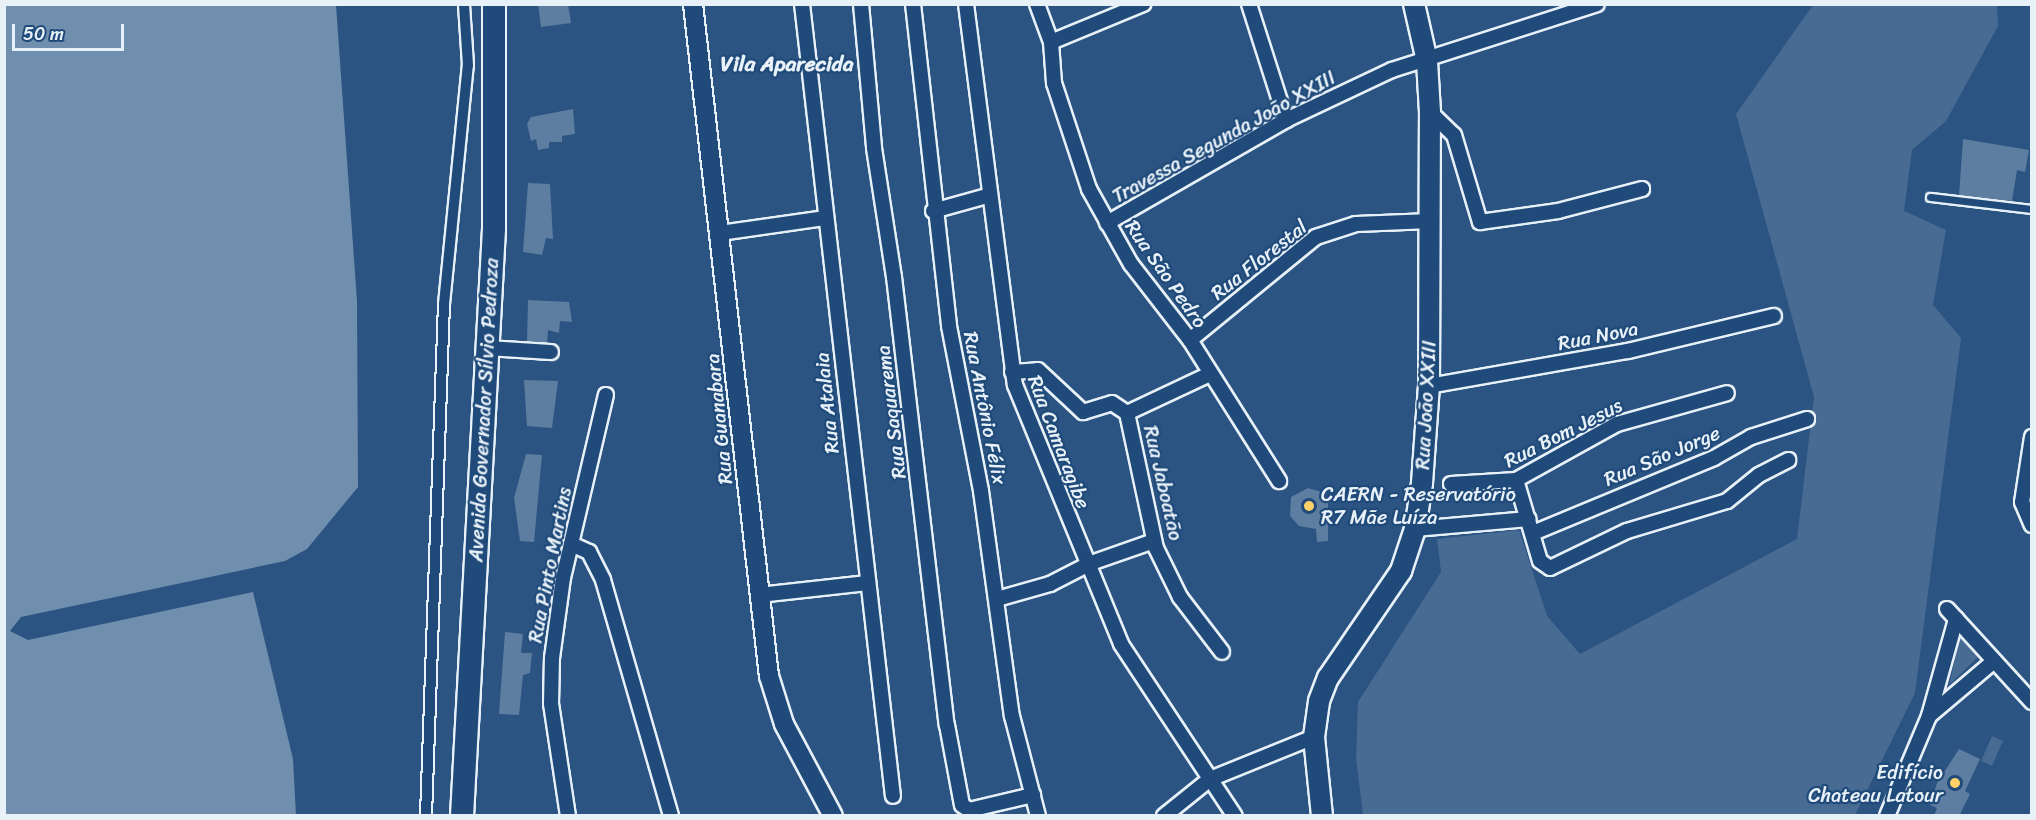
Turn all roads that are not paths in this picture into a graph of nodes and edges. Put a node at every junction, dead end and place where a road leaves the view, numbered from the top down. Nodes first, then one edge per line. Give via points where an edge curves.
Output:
1 (464, 4) edge
2 (494, 4) edge
3 (693, 4) edge
4 (802, 4) edge
5 (861, 4) edge
6 (914, 4) edge
7 (966, 4) edge
8 (1036, 4) edge
9 (1143, 4) edge
10 (1249, 4) edge
11 (1414, 4) edge
12 (1598, 4) edge
13 (1051, 42) junction
14 (1427, 61) junction
15 (1430, 112) junction
16 (1286, 120) junction
17 (1642, 189) dead end
18 (987, 196) junction
19 (1930, 197) dead end
20 (2031, 209) edge
21 (933, 211) junction
22 (826, 218) junction
23 (1431, 221) junction
24 (1107, 223) junction
25 (720, 233) junction
26 (1774, 316) dead end
27 (1190, 340) junction
28 (487, 348) junction
29 (551, 352) dead end
30 (1012, 372) junction
31 (1210, 374) junction
32 (1429, 386) junction
33 (1727, 393) dead end
34 (606, 395) dead end
35 (1127, 413) junction
36 (1807, 419) dead end
37 (2031, 437) edge
38 (1788, 460) dead end
39 (2030, 474) edge
40 (1516, 480) junction
41 (1279, 481) dead end
42 (1451, 484) dead end
43 (2031, 525) edge
44 (1531, 526) junction
45 (1415, 529) junction
46 (1154, 541) junction
47 (571, 544) junction
48 (1086, 565) junction
49 (867, 583) junction
50 (759, 595) junction
51 (997, 599) junction
52 (1222, 652) dead end
53 (1994, 661) junction
54 (2031, 702) edge
55 (1929, 716) junction
56 (1314, 737) junction
57 (1210, 779) junction
58 (1033, 795) junction
59 (893, 796) dead end
60 (426, 816) edge
61 (462, 816) edge
62 (568, 816) edge
63 (671, 816) edge
64 (833, 816) edge
65 (1038, 816) edge
66 (1164, 816) edge
67 (1234, 816) edge
68 (1322, 816) edge
69 (1887, 816) edge

1 - 60 street via 468,65 444,304
2 - 28 main road, Avenida Governador Sílvio Pedroza via 496,166
3 - 25 street, Rua Guanabara
4 - 22 street, Rua Atalaia
5 - 58 street, Rua Saquarema via 871,124 894,277 944,703 962,805 969,810
6 - 21 street, Rua Antônio Félix
7 - 18 street, Rua Camaragibe
8 - 13 street, Rua São Pedro
9 - 13 street
10 - 16 street
11 - 14 main road, Rua João XXIII
12 - 14 street, Travessa Segunda João XXIII
13 - 24 street, Rua São Pedro via 1052,72 1064,118 1080,168
14 - 15 main road, Rua João XXIII
14 - 16 street, Travessa Segunda João XXIII via 1392,70
15 - 17 street via 1454,135 1480,222 1558,211
15 - 23 main road, Rua João XXIII
16 - 24 street, Travessa Segunda João XXIII
18 - 21 street
18 - 30 street, Rua Camaragibe via 1002,277
19 - 20 lane
21 - 51 street, Rua Antônio Félix
22 - 25 street
22 - 49 street, Rua Atalaia
23 - 27 street, Rua Florestal via 1356,224 1316,237
23 - 32 main road, Rua João XXIII
24 - 27 street, Rua São Pedro via 1131,264
25 - 50 street, Rua Guanabara
26 - 32 street, Rua Nova via 1628,351
27 - 31 street, Rua São Pedro
28 - 29 street
28 - 61 main road, Avenida Governador Sílvio Pedroza
30 - 35 street via 1038,370 1083,412 1112,403
30 - 48 street, Rua Camaragibe
31 - 35 street
31 - 41 street, Rua São Pedro
32 - 45 main road, Rua João XXIII
33 - 40 street, Rua Bom Jesus via 1617,424
34 - 47 street, Rua Pinto Martins
35 - 46 street, Rua Jaboatão
36 - 44 street, Rua São Jorge via 1751,437 1714,458
37 - 39 street
38 - 44 street via 1759,475 1727,501 1627,531 1564,564 1545,567
39 - 43 street via 2023,508
40 - 42 street, Rua Bom Jesus
40 - 44 street
44 - 45 street, Rua São Jorge
45 - 56 main road, Rua João XXIII via 1395,584 1328,678 1315,713
46 - 48 street
46 - 52 street, Rua Jaboatão via 1180,597
47 - 62 street, Rua Pinto Martins via 556,616 551,682
47 - 63 street via 589,552 603,580
48 - 51 street via 1050,584
48 - 57 street, Rua Camaragibe via 1133,667
49 - 50 street
49 - 59 street, Rua Atalaia
50 - 64 street, Rua Guanabara via 769,676 784,724
51 - 58 street, Rua Antônio Félix via 1012,716
53 - 54 street
53 - 55 street
53 - 55 street via 1951,614
55 - 69 street
56 - 57 street
56 - 68 main road, Rua João XXIII
57 - 66 street
57 - 67 street, Rua Camaragibe
58 - 65 street, Rua Antônio Félix

